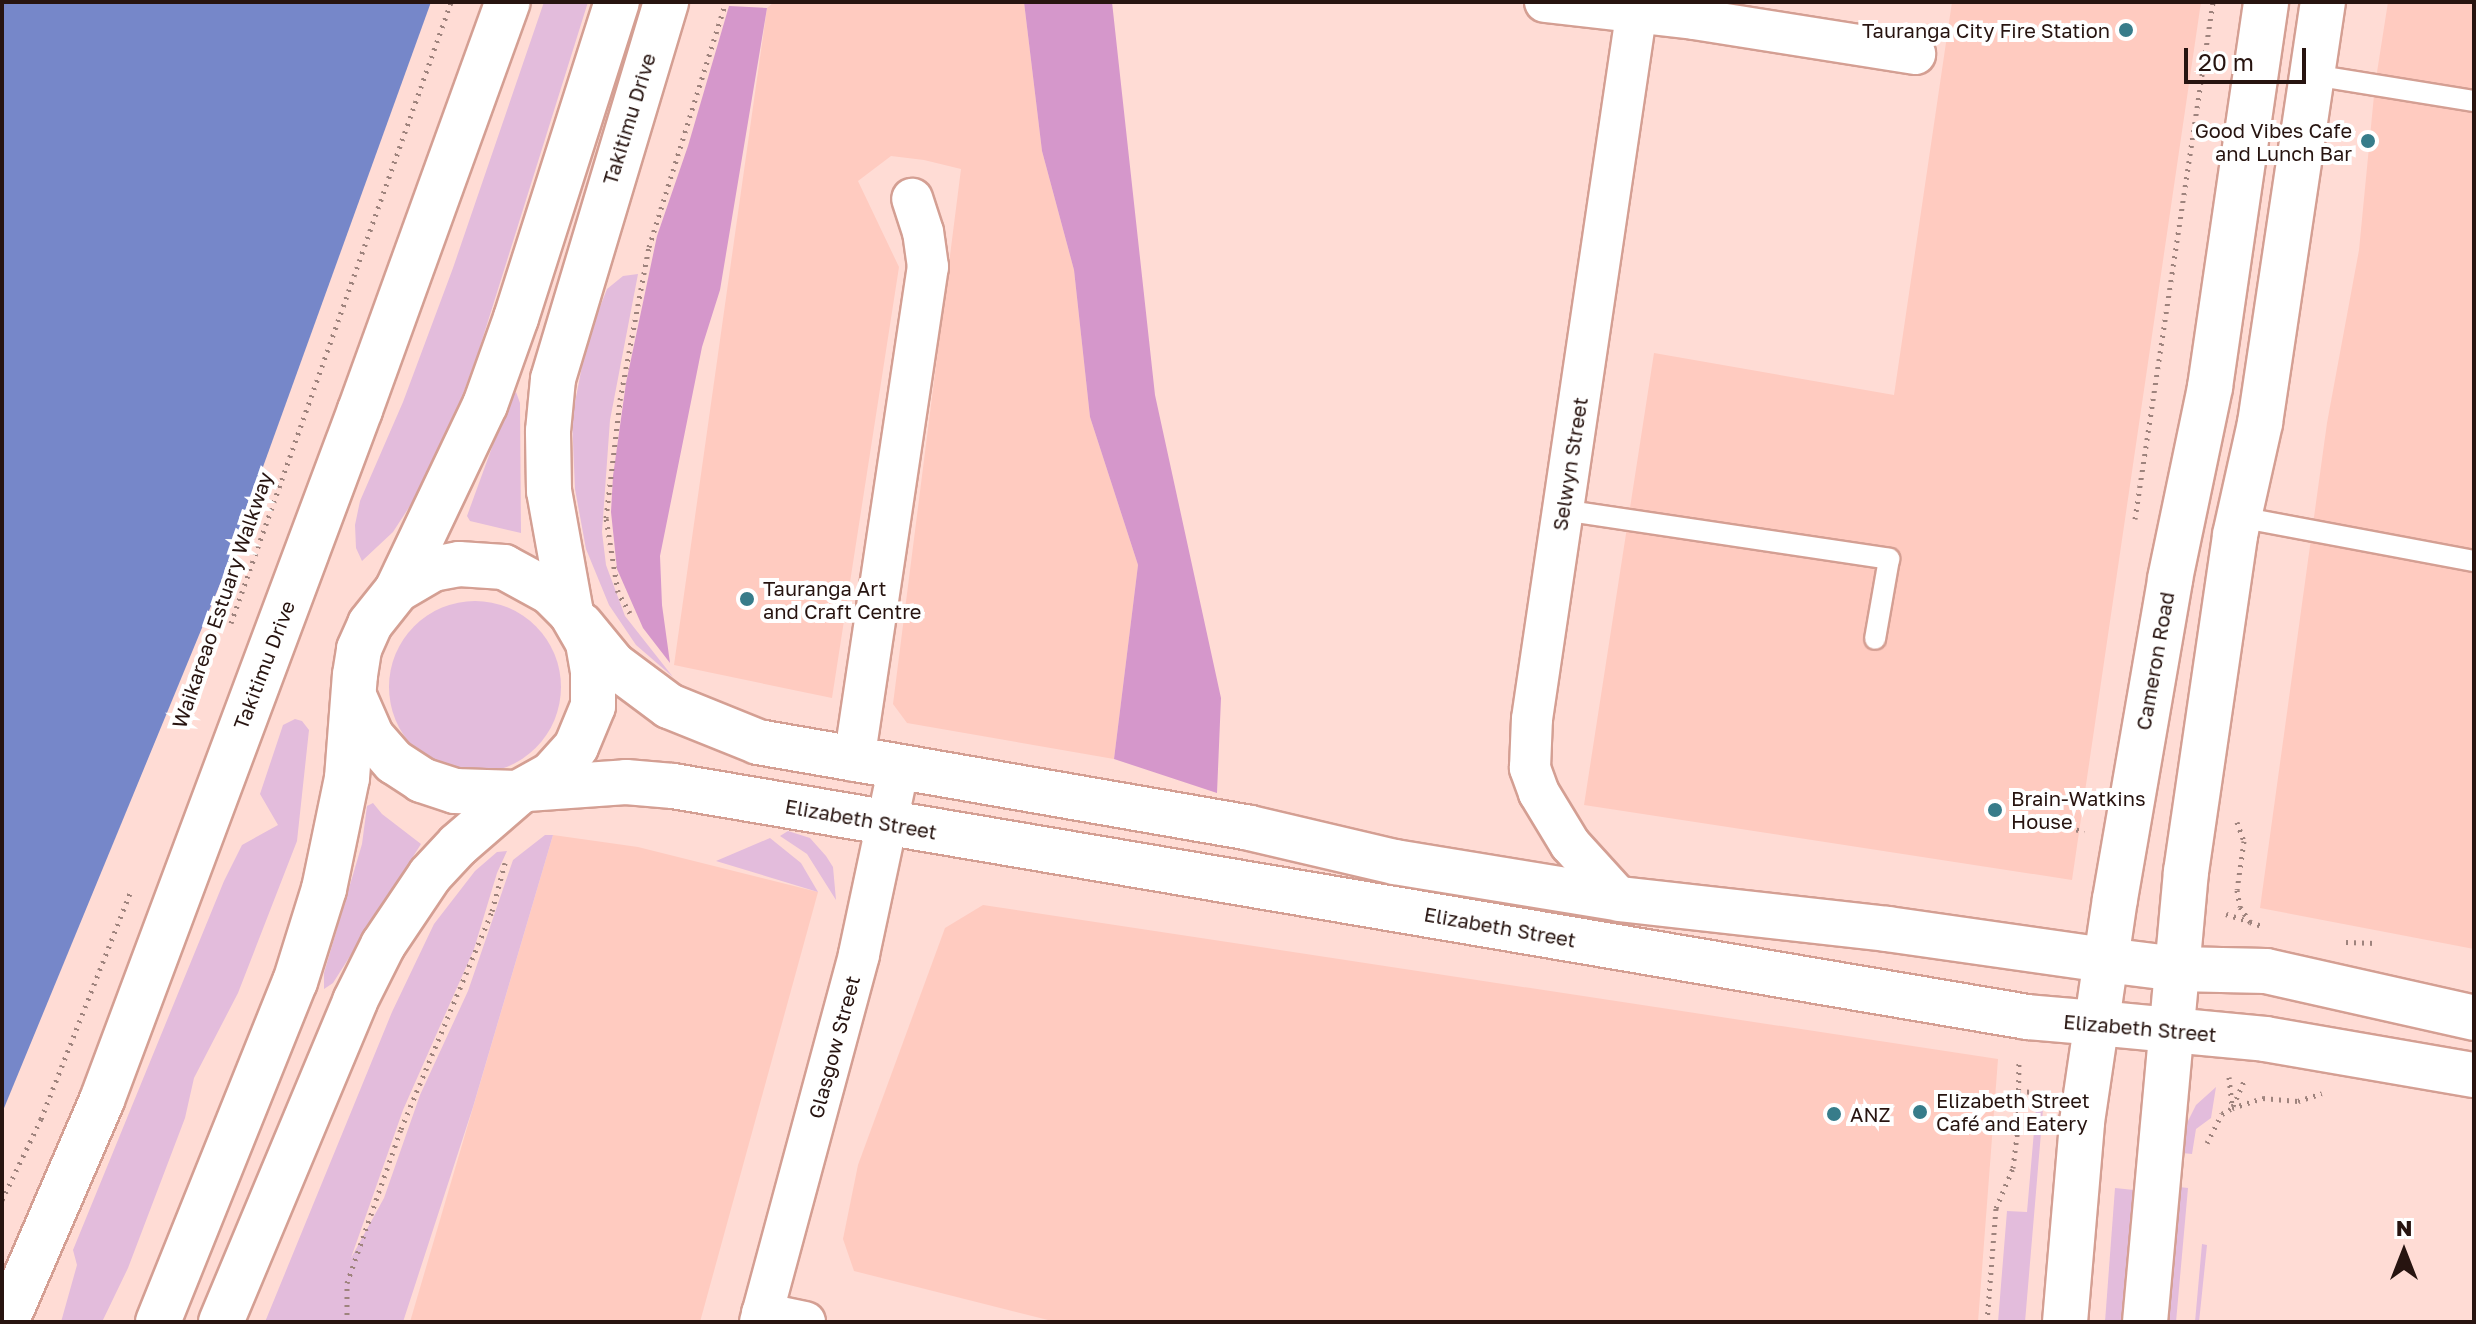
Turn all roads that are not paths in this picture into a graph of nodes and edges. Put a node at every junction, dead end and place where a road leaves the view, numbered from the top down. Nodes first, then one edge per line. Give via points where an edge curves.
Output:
1 (508, 2) edge
2 (617, 2) edge
3 (666, 2) edge
4 (1545, 2) edge
5 (2266, 2) edge
6 (2323, 2) edge
7 (1637, 8) edge
8 (1915, 54) dead end
9 (2313, 75) junction
10 (2474, 101) edge
11 (912, 199) dead end
12 (1563, 510) junction
13 (2239, 517) junction
14 (2474, 561) edge
15 (397, 590) junction
16 (576, 619) junction
17 (1875, 639) dead end
18 (354, 696) junction
19 (854, 761) junction
20 (898, 770) junction
21 (522, 791) junction
22 (888, 824) junction
23 (1620, 899) junction
24 (2106, 960) junction
25 (2177, 969) junction
26 (2474, 1018) edge
27 (2097, 1023) junction
28 (2172, 1030) junction
29 (2474, 1075) edge
30 (761, 1318) edge
31 (6, 1322) edge
32 (158, 1322) edge
33 (221, 1322) edge
34 (805, 1322) edge
35 (2065, 1322) edge
36 (2145, 1322) edge

1 - 31 main road, Takitimu Drive via 102,1100
2 - 15 main road via 485,405
3 - 16 main road, Takitimu Drive via 553,379 549,491
4 - 7 street
5 - 24 main road, Cameron Road via 2210,387 2146,708
6 - 9 main road
7 - 8 street
7 - 12 street, Selwyn Street
9 - 10 lane
9 - 13 main road via 2260,423
11 - 19 street via 928,267
12 - 17 lane via 1889,559
12 - 23 street, Selwyn Street via 1532,719 1530,768 1570,844
13 - 14 lane
13 - 25 main road via 2186,872
15 - 16 main road via 433,569 483,564 527,577
15 - 18 main road via 370,624 359,649
16 - 19 main road via 614,665 669,706 758,742
16 - 21 main road via 593,672 593,706 576,747 552,774
18 - 21 main road via 372,737 394,762 422,780 455,791
18 - 32 main road via 347,778 324,889 251,1095
19 - 20 main road
20 - 22 street, Glasgow Street
20 - 23 main road via 1250,828 1395,862
21 - 22 main road, Elizabeth Street via 626,782 673,786
21 - 33 main road via 430,875 383,945
22 - 27 main road, Elizabeth Street via 2027,1017
22 - 30 street, Glasgow Street via 859,954
23 - 24 main road
24 - 25 main road
24 - 27 main road, Cameron Road
25 - 26 main road via 2266,971
25 - 28 main road
27 - 28 main road, Elizabeth Street
27 - 35 main road, Cameron Road via 2082,1122
28 - 29 main road, Elizabeth Street via 2265,1039
28 - 36 main road
30 - 34 street

